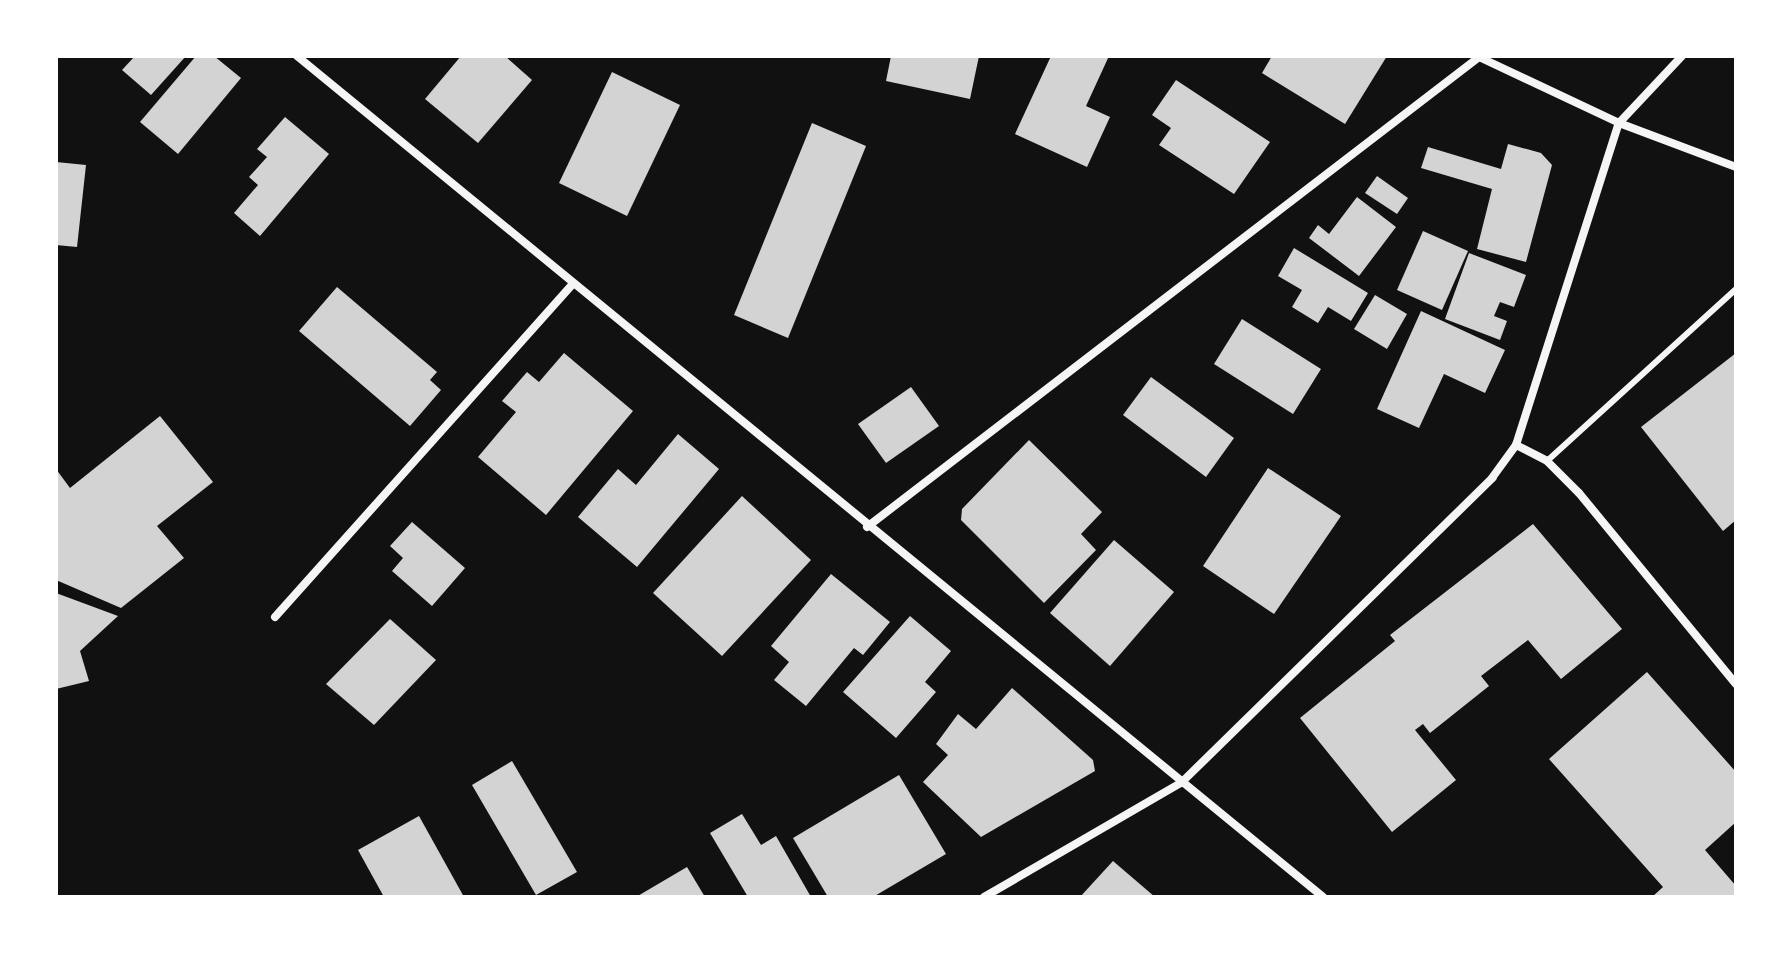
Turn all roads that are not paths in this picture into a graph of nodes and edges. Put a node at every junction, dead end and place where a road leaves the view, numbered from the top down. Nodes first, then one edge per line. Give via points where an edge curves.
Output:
1 (297, 56) edge
2 (1479, 56) edge
3 (1682, 56) edge
4 (1619, 123) junction
5 (1736, 167) edge
6 (573, 284) junction
7 (1736, 289) edge
8 (1516, 445) junction
9 (1547, 461) junction
10 (867, 527) junction
11 (275, 617) dead end
12 (1736, 684) edge
13 (1181, 783) junction
14 (984, 897) edge
15 (1323, 897) edge

1 - 6 street
2 - 4 street
2 - 10 street
3 - 4 street
4 - 5 street
4 - 8 street
6 - 10 street
6 - 11 street
7 - 9 lane
8 - 9 street
8 - 13 street via 1463,510
9 - 12 street
10 - 13 street
13 - 14 street
13 - 15 street

